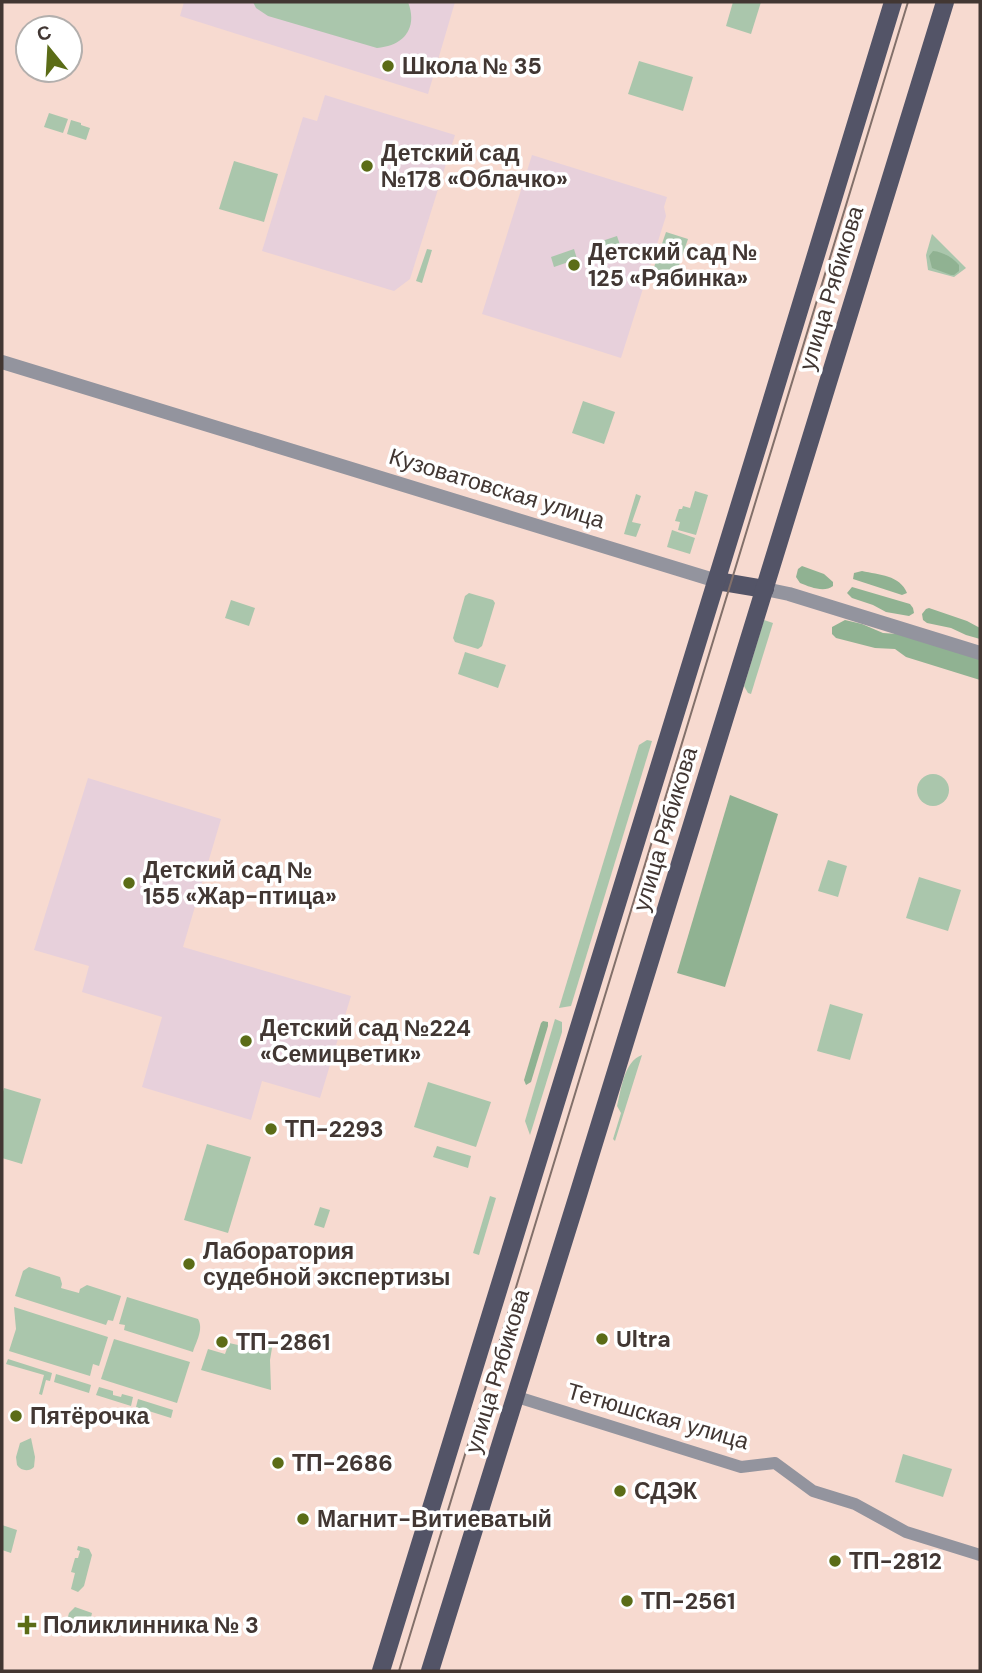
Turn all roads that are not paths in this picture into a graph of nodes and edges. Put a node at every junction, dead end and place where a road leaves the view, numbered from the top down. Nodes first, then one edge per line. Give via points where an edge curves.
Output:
1 (893, 2) edge
2 (945, 2) edge
3 (2, 362) edge
4 (716, 581) junction
5 (765, 589) junction
6 (980, 653) edge
7 (514, 1396) junction
8 (980, 1555) edge
9 (381, 1671) edge
10 (430, 1671) edge

1 - 4 main road, улица Рябикова
2 - 5 main road, улица Рябикова
3 - 4 street, Кузоватовская улица
4 - 5 main road, Кузоватовская улица
4 - 9 main road, улица Рябикова
5 - 6 street, Кузоватовская улица
5 - 7 main road, улица Рябикова
7 - 8 street, Тетюшская улица via 741,1467 775,1463 813,1491 855,1504 906,1532
7 - 10 main road, улица Рябикова

